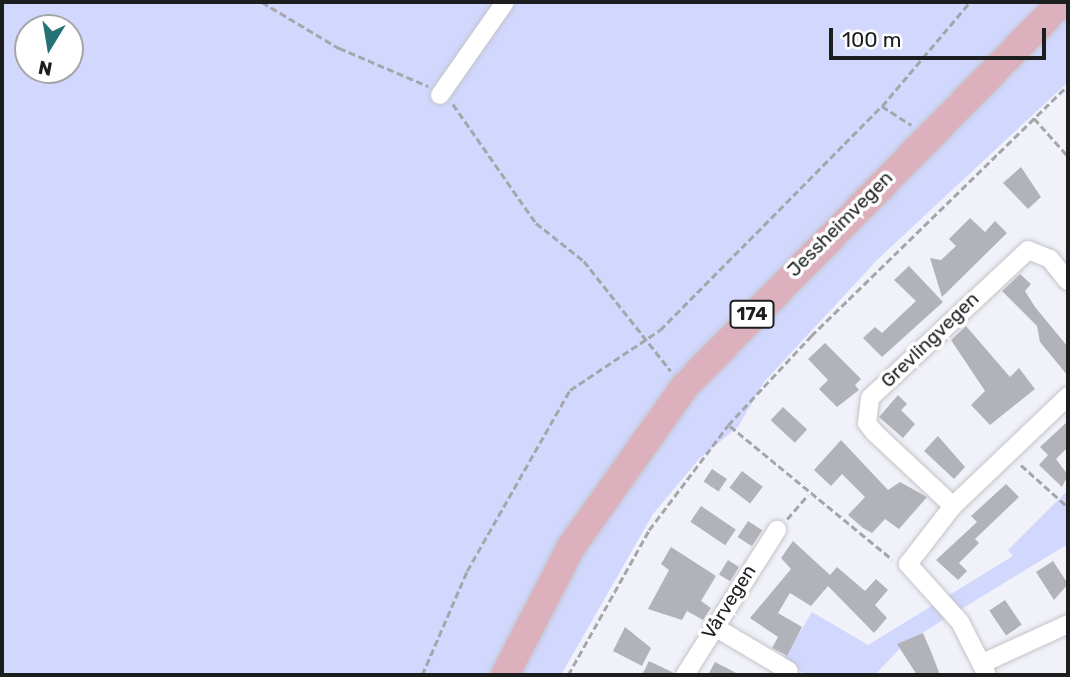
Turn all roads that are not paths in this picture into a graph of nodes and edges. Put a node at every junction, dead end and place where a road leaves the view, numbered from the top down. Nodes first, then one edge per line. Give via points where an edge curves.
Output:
1 (505, 2) edge
2 (1062, 2) edge
3 (440, 95) road end
4 (1068, 281) edge
5 (1068, 396) edge
6 (953, 506) junction
7 (777, 530) road end
8 (1068, 624) edge
9 (713, 626) junction
10 (986, 669) edge
11 (789, 671) dead end
12 (505, 675) edge
13 (685, 675) edge

1 - 3 street
2 - 12 main road, Jessheimvegen / 174 via 685,386 571,547
4 - 6 street, Grevlingvegen via 1050,259 1028,250 870,398 867,423
5 - 6 street
6 - 10 street via 908,564 960,622
7 - 9 street, Vårvegen
8 - 10 street
9 - 11 street
9 - 13 street, Vårvegen

